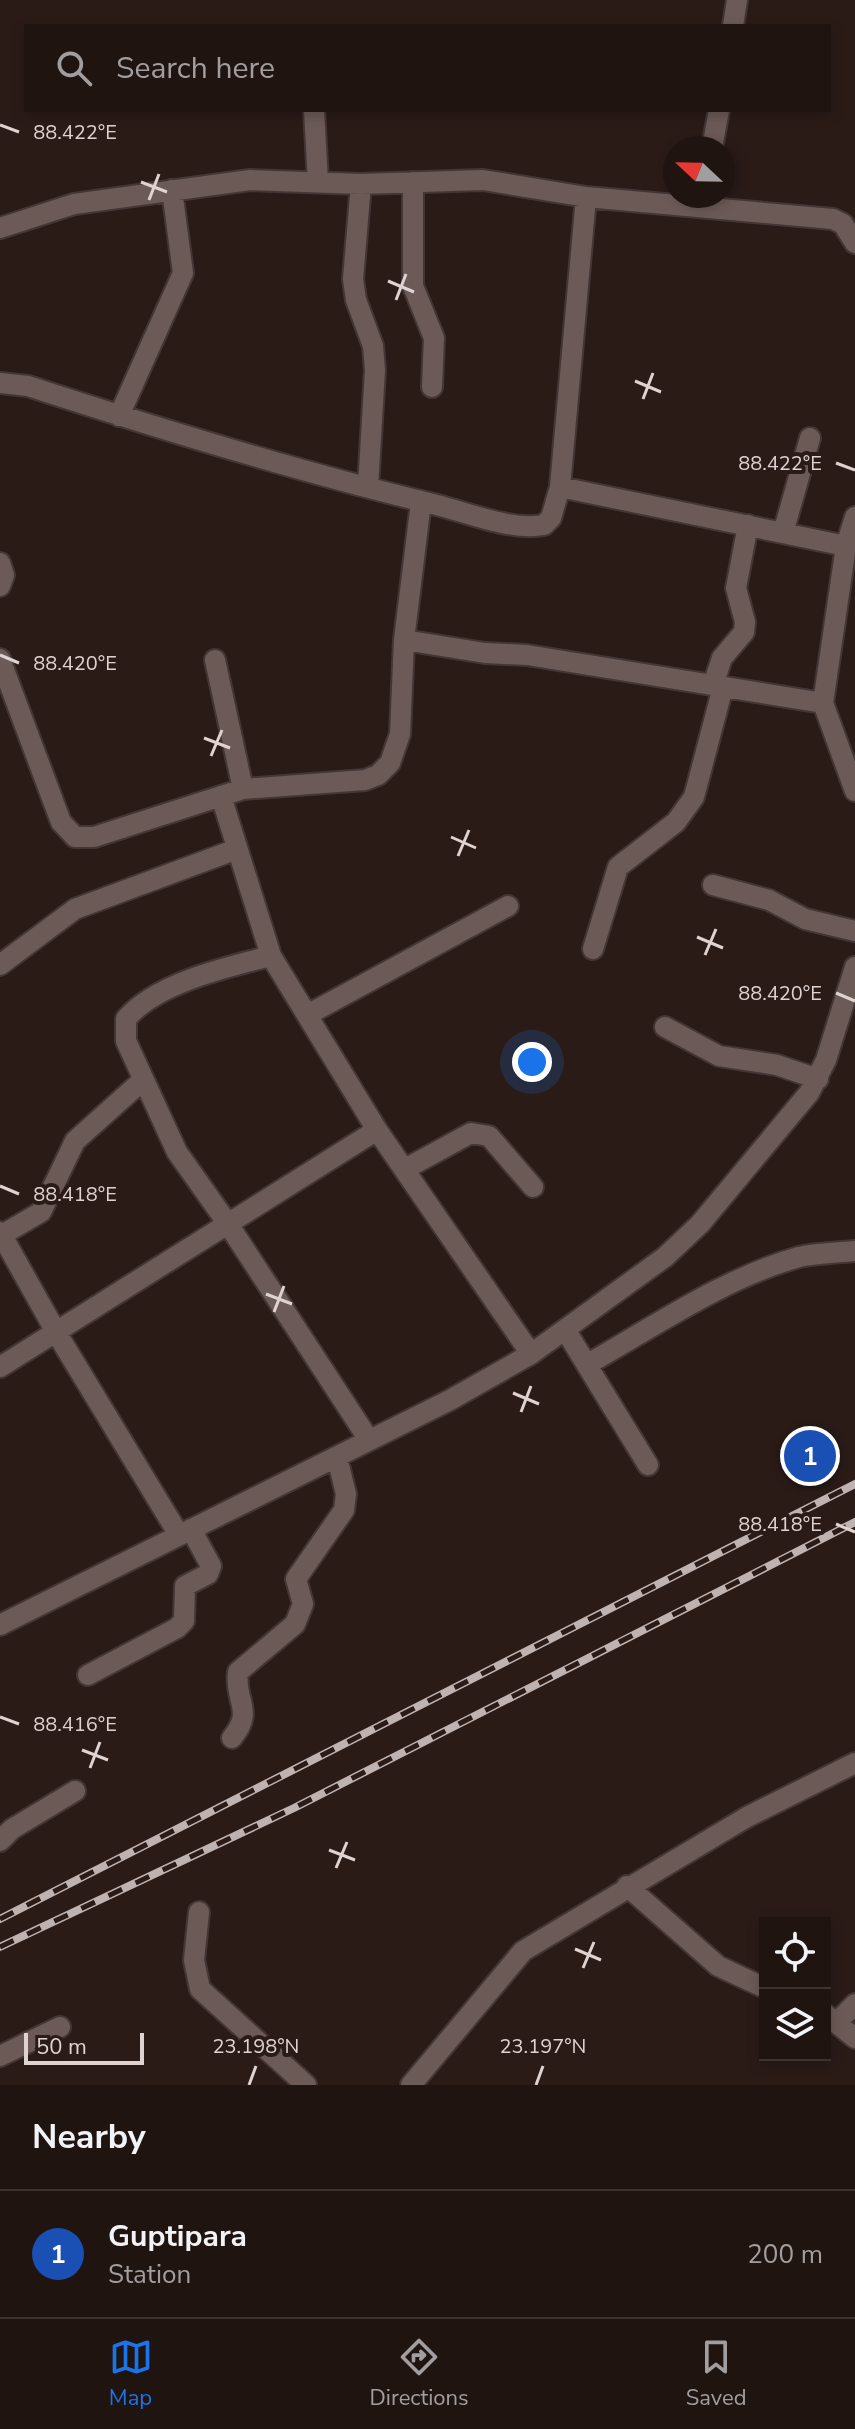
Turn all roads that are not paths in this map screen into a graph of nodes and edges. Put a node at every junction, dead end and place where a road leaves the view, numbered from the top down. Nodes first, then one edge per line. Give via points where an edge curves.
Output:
1 (737, 0) edge
2 (733, 24) edge
3 (314, 112) edge
4 (719, 112) edge
5 (714, 136) edge
6 (318, 182) junction
7 (413, 182) junction
8 (361, 184) junction
9 (172, 190) junction
10 (586, 197) junction
11 (663, 200) edge
12 (735, 206) edge
13 (0, 228) edge
14 (855, 243) edge
15 (0, 383) edge
16 (432, 387) dead end
17 (119, 416) junction
18 (810, 438) dead end
19 (368, 487) junction
20 (560, 487) junction
21 (421, 502) junction
22 (855, 517) edge
23 (748, 525) junction
24 (783, 533) junction
25 (846, 546) junction
26 (0, 563) edge
27 (0, 586) edge
28 (404, 640) junction
29 (0, 659) edge
30 (215, 660) dead end
31 (718, 686) junction
32 (823, 703) junction
33 (845, 740) edge
34 (243, 789) junction
35 (855, 791) edge
36 (221, 796) junction
37 (237, 849) junction
38 (713, 885) dead end
39 (508, 906) dead end
40 (855, 931) edge
41 (593, 949) dead end
42 (271, 956) junction
43 (0, 965) edge
44 (855, 967) edge
45 (307, 1015) junction
46 (665, 1027) dead end
47 (818, 1079) junction
48 (143, 1080) junction
49 (377, 1130) junction
50 (405, 1169) junction
51 (533, 1187) dead end
52 (228, 1224) junction
53 (1, 1233) edge
54 (855, 1251) edge
55 (566, 1331) junction
56 (56, 1332) junction
57 (531, 1354) junction
58 (588, 1364) junction
59 (0, 1367) edge
60 (369, 1440) junction
61 (337, 1457) junction
62 (648, 1465) dead end
63 (185, 1532) junction
64 (0, 1625) edge
65 (88, 1675) dead end
66 (232, 1738) dead end
67 (855, 1763) edge
68 (75, 1791) dead end
69 (0, 1841) edge
70 (627, 1886) junction
71 (199, 1912) dead end
72 (759, 1985) edge
73 (855, 2004) edge
74 (832, 2018) edge
75 (60, 2027) dead end
76 (855, 2038) edge
77 (0, 2056) edge
78 (306, 2085) edge
79 (411, 2085) edge

1 - 2 street
3 - 6 street
4 - 5 street
6 - 8 street
6 - 9 street via 250,180
7 - 8 street
7 - 10 street via 483,180
7 - 16 street via 413,286 434,338
8 - 19 street via 353,279 375,370
9 - 13 street via 74,204
9 - 17 street via 183,273
10 - 11 street
10 - 20 street
12 - 14 street via 833,219
15 - 17 street via 28,386
17 - 19 street
18 - 24 street
19 - 21 street
20 - 21 street via 551,518 532,527
20 - 23 street
21 - 28 street
22 - 25 street
23 - 24 street
23 - 31 street via 736,588 744,632 722,658
24 - 25 street
25 - 32 street
26 - 27 street
28 - 31 street
28 - 34 street via 400,734 384,769 365,780
29 - 36 street via 61,822 75,837 94,837
30 - 34 street
31 - 32 street
31 - 41 street via 694,797 676,822 618,867
32 - 33 street
33 - 35 street
34 - 36 street
36 - 37 street
37 - 42 street
37 - 43 street via 75,909
38 - 40 street
39 - 45 street
42 - 45 street
42 - 48 street via 201,975 132,1012 124,1027 126,1041
44 - 47 street
45 - 49 street
46 - 47 street via 719,1056 777,1065
47 - 55 street via 682,1242
48 - 52 street via 177,1152
48 - 53 street via 75,1141 41,1212
49 - 50 street
49 - 52 street
50 - 51 street via 480,1132
50 - 57 street
52 - 56 street
52 - 60 street
53 - 56 street
54 - 58 street via 776,1265
55 - 57 street
55 - 58 street
56 - 59 street
56 - 63 street
57 - 60 street
58 - 62 street
60 - 61 street
61 - 63 street
61 - 66 street via 346,1494 344,1510 296,1579 303,1604 295,1624 238,1672 245,1715
63 - 64 street
63 - 65 street via 211,1566 208,1574 185,1586 184,1621
67 - 70 street
68 - 69 street
70 - 72 street via 718,1966
70 - 79 street via 523,1951
71 - 78 street via 194,1960 200,1989
73 - 74 street
74 - 76 street
75 - 77 street

